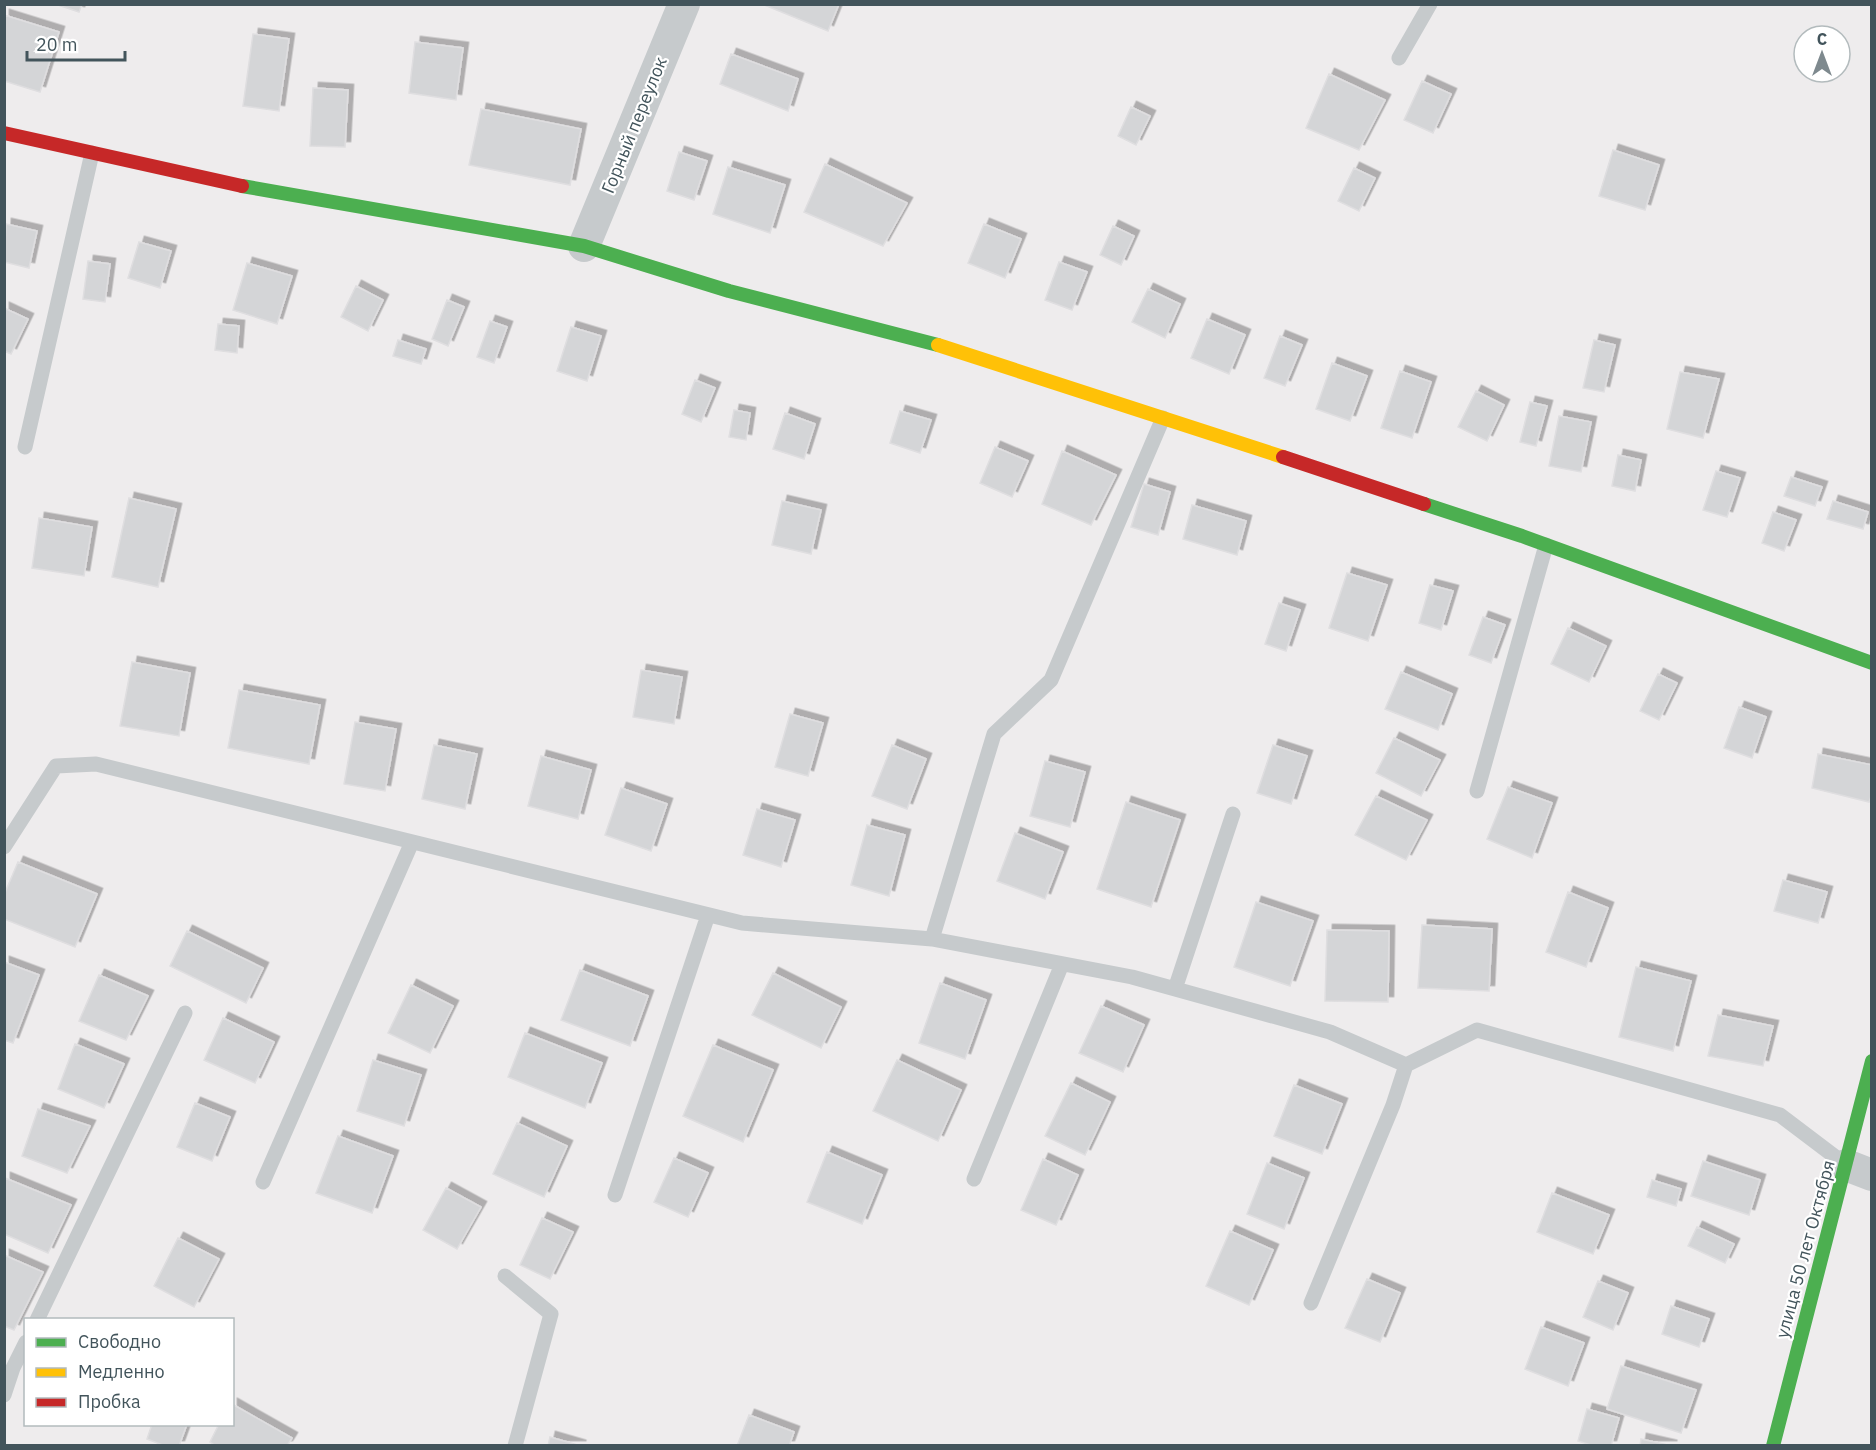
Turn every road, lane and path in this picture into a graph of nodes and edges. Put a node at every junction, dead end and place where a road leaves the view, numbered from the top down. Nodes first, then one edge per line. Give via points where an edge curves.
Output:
1 (684, 4) edge
2 (1430, 4) edge
3 (1399, 58) dead end
4 (4, 133) edge
5 (92, 153) junction
6 (584, 246) junction
7 (1163, 418) junction
8 (25, 447) dead end
9 (1546, 545) junction
10 (1872, 663) edge
11 (1478, 791) dead end
12 (1233, 814) dead end
13 (412, 842) junction
14 (4, 847) edge
15 (708, 915) junction
16 (932, 939) junction
17 (1062, 964) junction
18 (1175, 989) junction
19 (184, 1013) dead end
20 (1872, 1061) edge
21 (1406, 1065) junction
22 (1859, 1170) edge
23 (974, 1179) dead end
24 (263, 1182) dead end
25 (615, 1195) dead end
26 (505, 1276) dead end
27 (1311, 1303) dead end
28 (38, 1318) edge
29 (24, 1346) edge
30 (4, 1395) edge
31 (515, 1446) edge
32 (1773, 1446) edge

1 - 6 street, Горный переулок
2 - 3 lane
4 - 5 street
5 - 6 street via 267,192
5 - 8 lane
6 - 7 street via 729,291 950,348
7 - 9 street
7 - 16 lane via 1052,680 994,734
9 - 10 street
9 - 11 lane
12 - 18 lane
13 - 14 lane via 96,764 56,766
13 - 15 lane
13 - 24 lane
15 - 16 lane via 742,923
15 - 25 lane
16 - 17 lane
17 - 18 lane
17 - 23 lane
18 - 21 lane via 1330,1032
19 - 28 lane
20 - 22 street, улица 50 лет Октября
21 - 22 lane via 1477,1030 1780,1114
21 - 27 lane
22 - 32 street, улица 50 лет Октября
26 - 31 lane via 551,1314
29 - 30 lane

